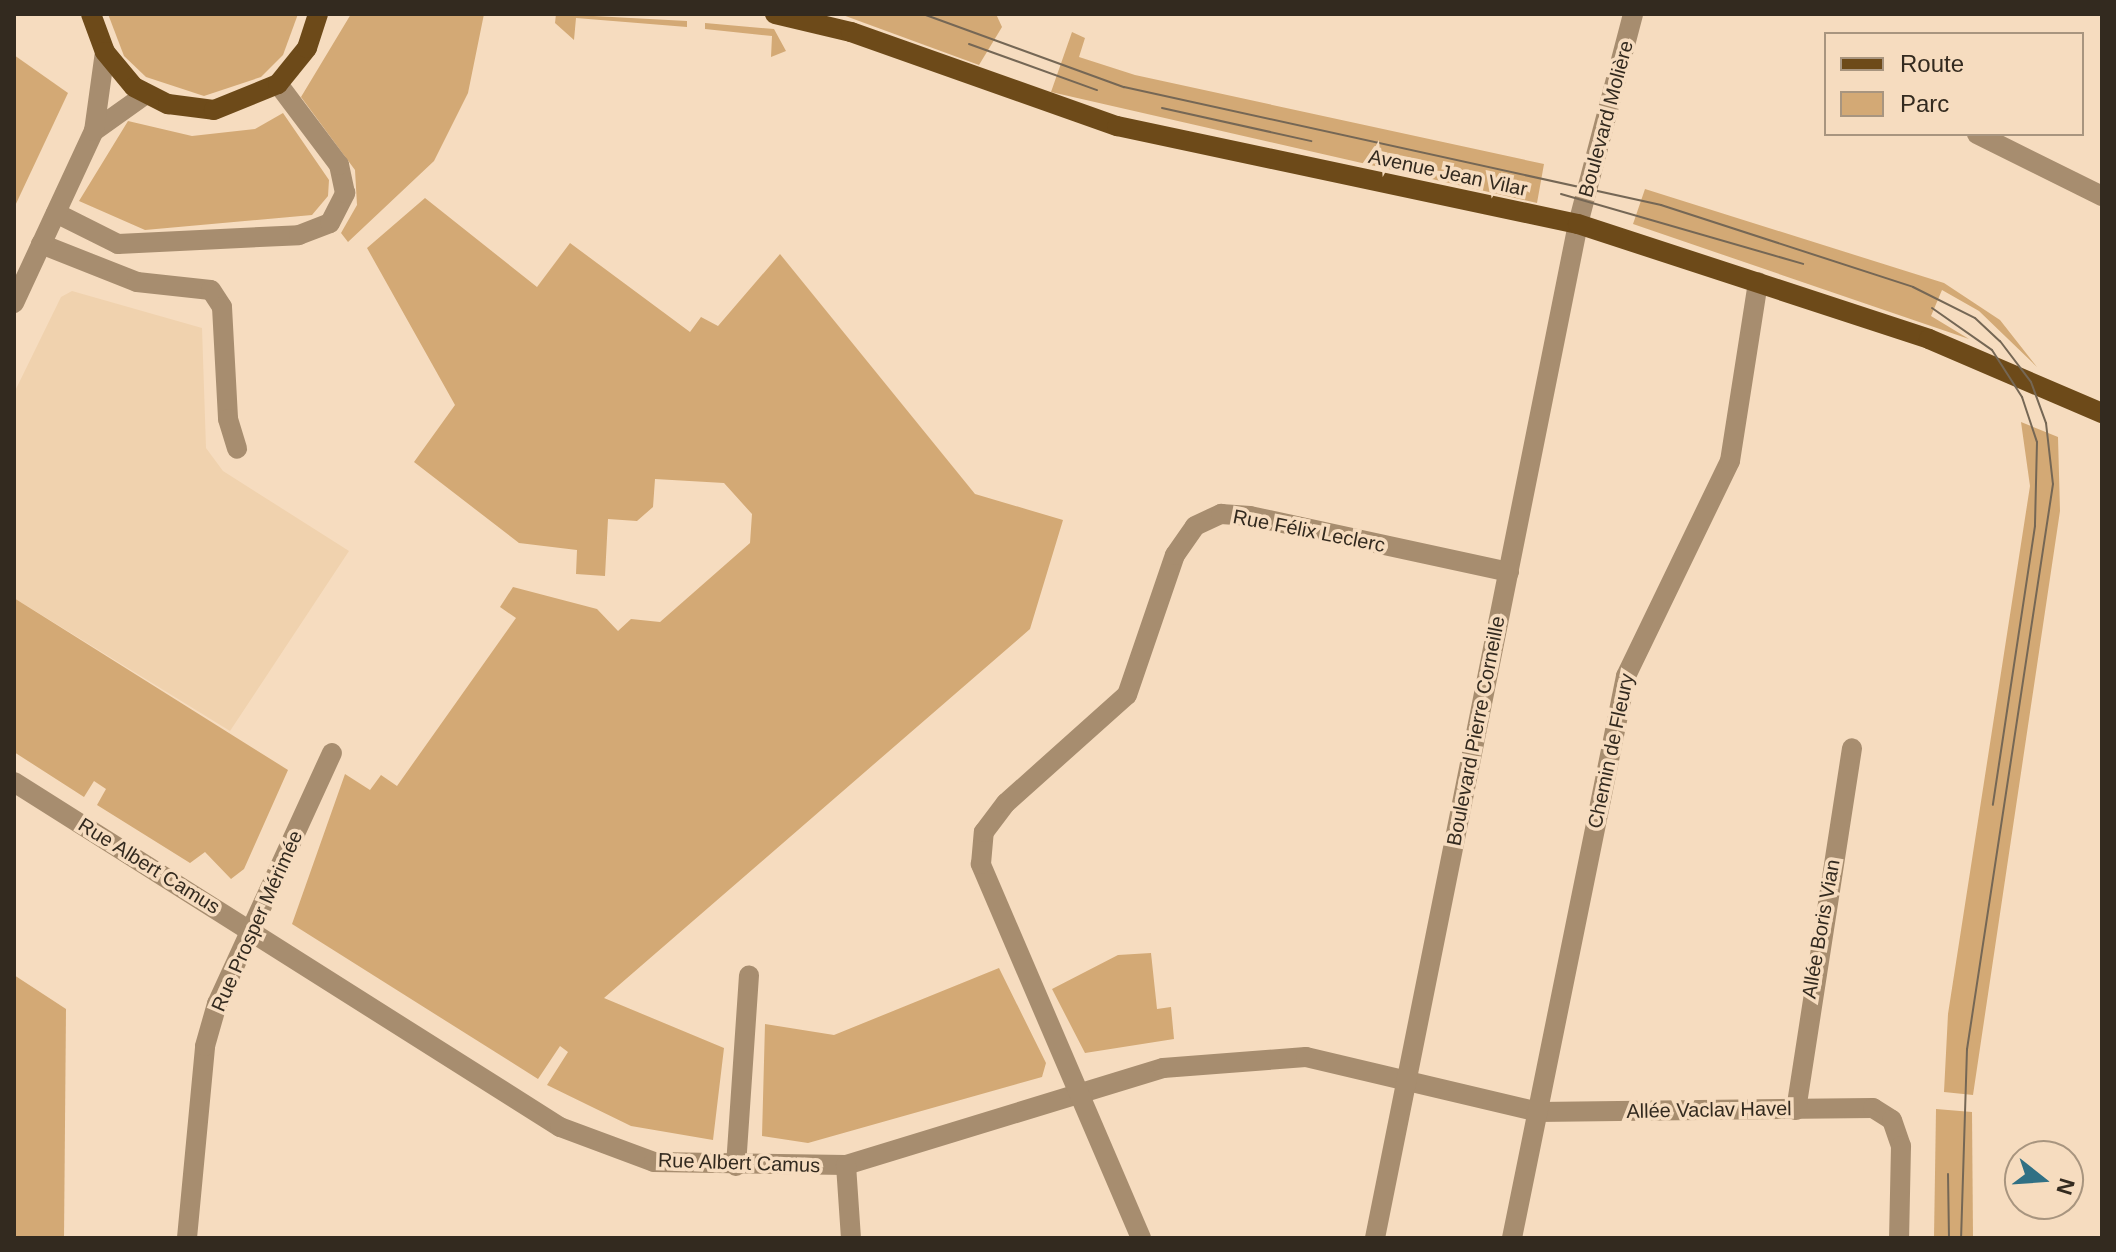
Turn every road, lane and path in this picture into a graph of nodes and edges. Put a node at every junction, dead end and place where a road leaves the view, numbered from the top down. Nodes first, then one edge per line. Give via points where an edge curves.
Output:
1 (91, 14) edge
2 (775, 14) edge
3 (1633, 14) edge
4 (322, 18) edge
5 (105, 52) junction
6 (278, 84) junction
7 (146, 94) junction
8 (94, 131) junction
9 (1981, 136) edge
10 (2102, 196) edge
11 (56, 213) junction
12 (1578, 224) junction
13 (41, 244) junction
14 (1758, 282) junction
15 (14, 303) edge
16 (2102, 413) edge
17 (237, 449) dead end
18 (1509, 572) junction
19 (1852, 748) dead end
20 (332, 753) dead end
21 (14, 782) edge
22 (252, 930) junction
23 (749, 975) dead end
24 (1408, 1079) junction
25 (1080, 1090) junction
26 (1796, 1110) junction
27 (1538, 1112) junction
28 (846, 1165) junction
29 (736, 1166) junction
30 (187, 1238) edge
31 (851, 1238) edge
32 (1141, 1238) edge
33 (1375, 1238) edge
34 (1512, 1238) edge
35 (1899, 1238) edge

1 - 5 main road
2 - 12 main road, Avenue Jean Vilar via 837,27 1117,126
3 - 12 street, Boulevard Molière
4 - 6 main road
5 - 7 main road
5 - 8 street
6 - 7 main road via 214,110
6 - 11 street via 339,165 345,193 330,223 299,235 118,244
7 - 8 street
8 - 11 street
9 - 10 street
11 - 13 street
12 - 14 main road, Avenue Jean Vilar
12 - 18 street, Boulevard Pierre Corneille
13 - 15 street
13 - 17 street via 137,282 211,290 222,307 228,419
14 - 16 main road, Avenue Jean Vilar via 1929,339
14 - 27 street, Chemin de Fleury via 1730,461 1626,676
18 - 24 street, Boulevard Pierre Corneille
18 - 25 street, Rue Félix Leclerc via 1250,516 1221,514 1195,526 1175,555 1127,695 1006,803 984,832 981,864
19 - 26 street, Allée Boris Vian
20 - 22 street, Rue Prosper Mérimée
21 - 22 street, Rue Albert Camus
22 - 29 street, Rue Albert Camus via 560,1127 654,1162
22 - 30 street, Rue Prosper Mérimée via 205,1046
23 - 29 street
24 - 25 street, Rue Albert Camus via 1306,1057 1213,1059
24 - 27 street, Allée Vaclav Havel
24 - 33 street, Boulevard Pierre Corneille
25 - 28 street, Rue Albert Camus
25 - 32 street, Rue Félix Leclerc
26 - 27 street, Allée Vaclav Havel
26 - 35 street, Allée Vaclav Havel via 1873,1108 1892,1120 1902,1160
27 - 34 street, Chemin de Fleury
28 - 29 street, Rue Albert Camus
28 - 31 street

